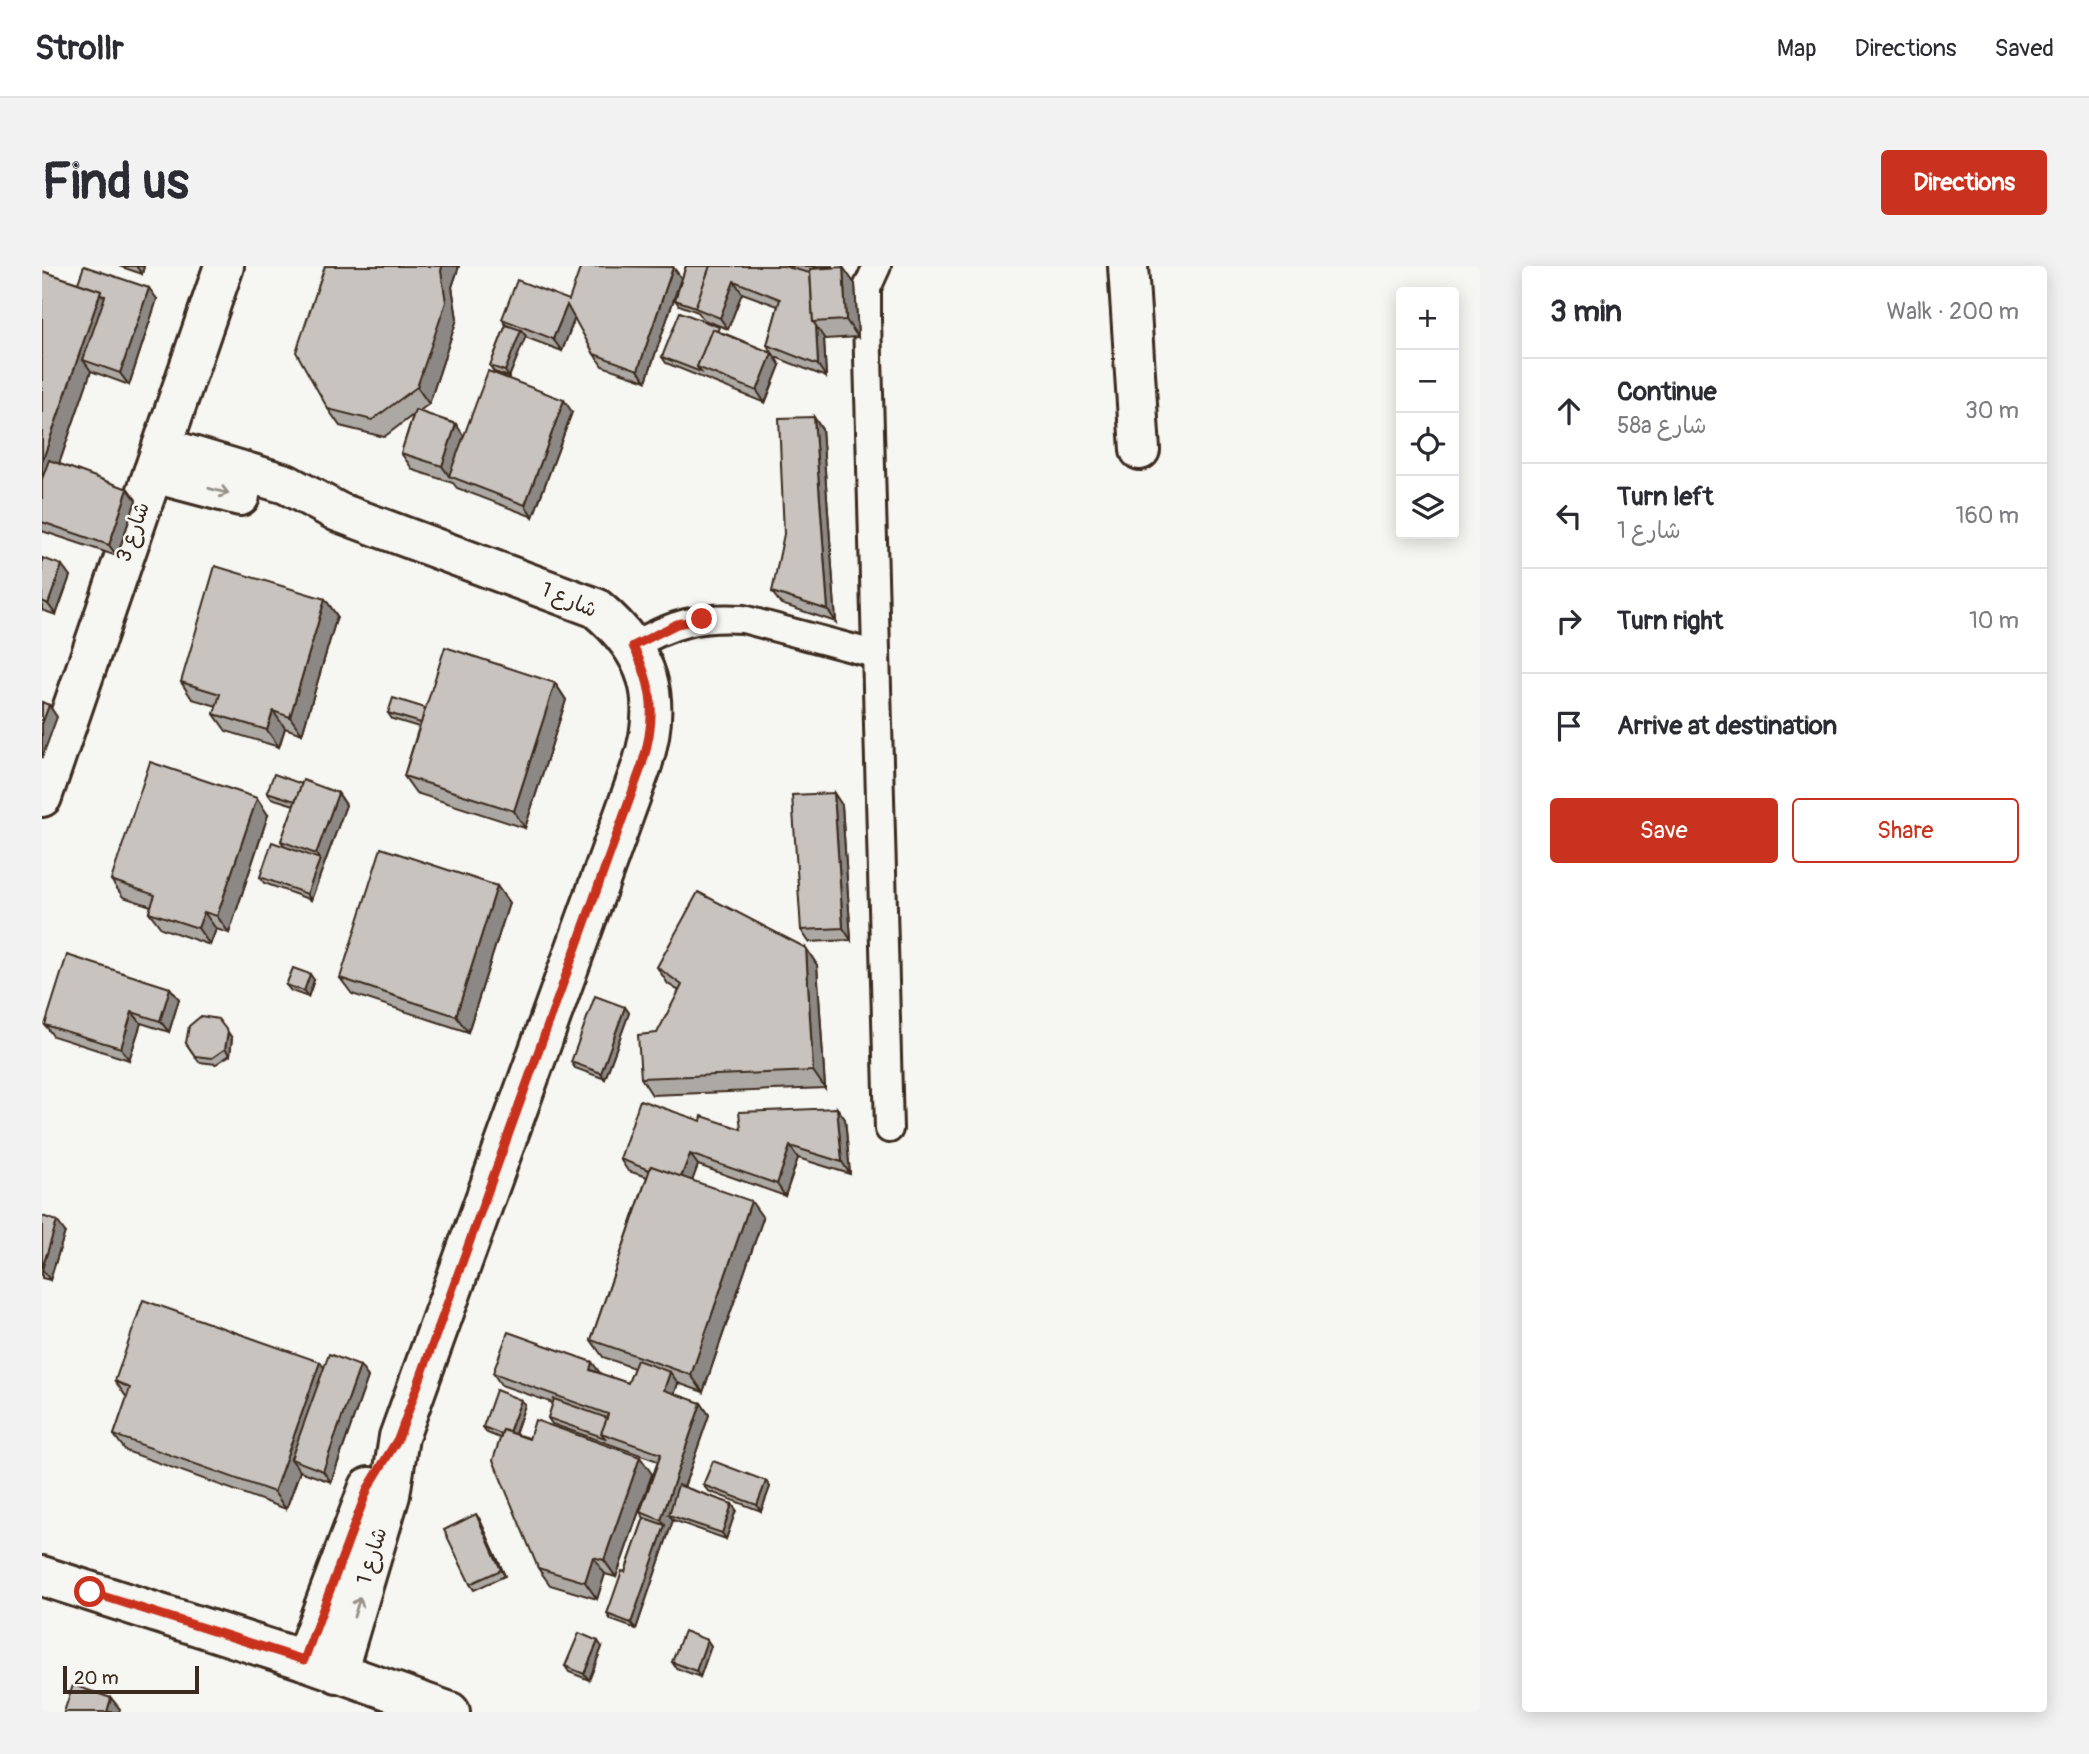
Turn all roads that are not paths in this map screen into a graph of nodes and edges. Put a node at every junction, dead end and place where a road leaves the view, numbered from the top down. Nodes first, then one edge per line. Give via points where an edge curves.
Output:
1 (224, 266) edge
2 (877, 266) edge
3 (1128, 266) edge
4 (1140, 450) dead end
5 (158, 460) junction
6 (633, 646) junction
7 (874, 654) junction
8 (42, 797) edge
9 (888, 1129) dead end
10 (42, 1576) edge
11 (321, 1666) junction
12 (450, 1712) edge

1 - 5 street, شارع 3
2 - 7 lane via 867,288
3 - 4 street
5 - 6 street, شارع 1 via 286,484 338,512 596,608
5 - 8 street, شارع 3
6 - 7 lane via 677,624 723,618 743,619
6 - 11 street, شارع 1 via 651,694 649,743 399,1437 368,1488
7 - 9 lane
10 - 11 street
11 - 12 street

